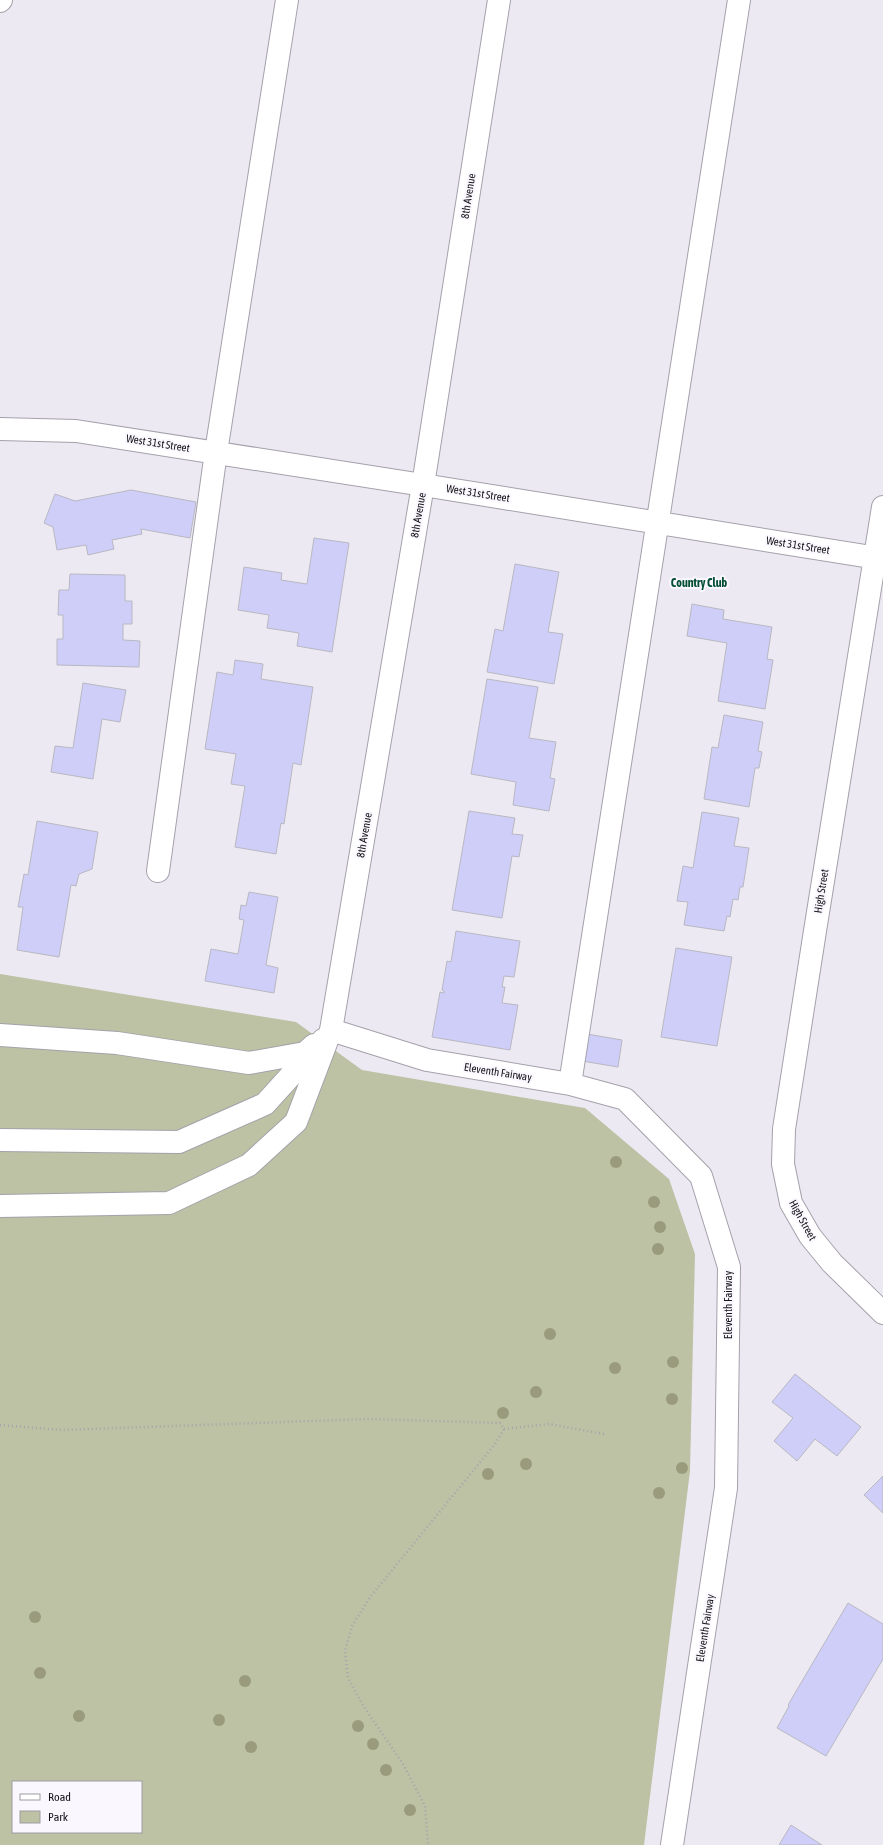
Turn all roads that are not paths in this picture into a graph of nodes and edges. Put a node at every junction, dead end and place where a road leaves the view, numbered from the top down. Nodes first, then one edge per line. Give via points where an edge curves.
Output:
1 (288, 0) edge
2 (499, 0) edge
3 (739, 0) edge
4 (0, 429) edge
5 (216, 452) junction
6 (423, 485) junction
7 (883, 507) edge
8 (656, 522) junction
9 (879, 558) edge
10 (158, 871) dead end
11 (331, 1030) junction
12 (0, 1035) edge
13 (570, 1084) junction
14 (0, 1140) edge
15 (0, 1206) edge
16 (883, 1313) edge
17 (672, 1845) edge

1 - 5 street
2 - 6 street, 8th Avenue
3 - 8 street
4 - 5 street, West 31st Street via 76,431
5 - 6 street, West 31st Street
5 - 10 street
6 - 8 street, West 31st Street
6 - 11 street, 8th Avenue
7 - 9 street, High Street
8 - 9 street, West 31st Street
8 - 13 street
9 - 16 street, High Street via 784,1129 783,1164 791,1203 810,1236 832,1263
11 - 12 street via 305,1053 249,1063 117,1043
11 - 13 street, Eleventh Fairway via 427,1060
11 - 14 street via 265,1104 178,1142
11 - 15 street, 8th Avenue via 296,1122 249,1165 169,1203
13 - 17 street, Eleventh Fairway via 625,1099 701,1176 728,1267 726,1488

